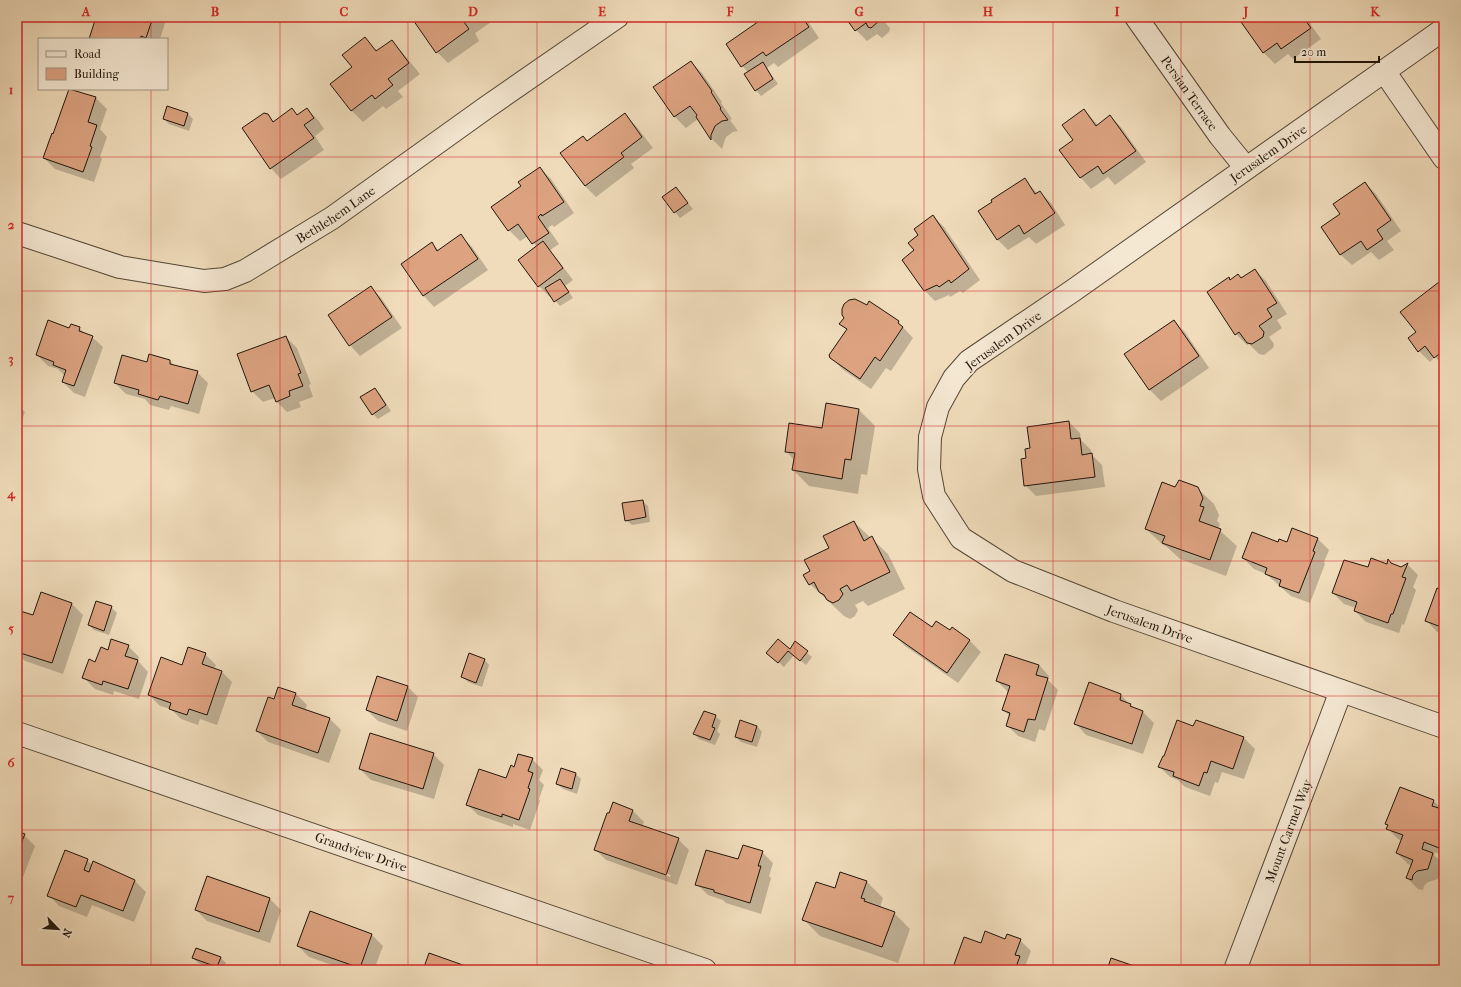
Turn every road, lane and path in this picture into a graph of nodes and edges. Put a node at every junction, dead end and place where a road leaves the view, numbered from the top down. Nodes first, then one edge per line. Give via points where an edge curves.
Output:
1 (617, 17) edge
2 (1136, 17) edge
3 (1444, 29) edge
4 (1384, 71) junction
5 (1444, 158) edge
6 (1246, 168) junction
7 (17, 233) edge
8 (1341, 691) junction
9 (1444, 727) edge
10 (17, 732) edge
11 (705, 970) edge
12 (1234, 970) edge

1 - 7 street, Bethlehem Lane via 487,106 332,218 245,271 225,279 204,281 120,267
2 - 6 street, Persian Terrace via 1220,136
3 - 4 street, Jerusalem Drive
4 - 5 street
4 - 6 street, Jerusalem Drive
6 - 8 street, Jerusalem Drive via 970,361 954,378 938,406 930,437 928,469 934,496 961,538 1013,571 1114,611
8 - 9 street, Jerusalem Drive
8 - 12 street, Mount Carmel Way
10 - 11 street, Grandview Drive

